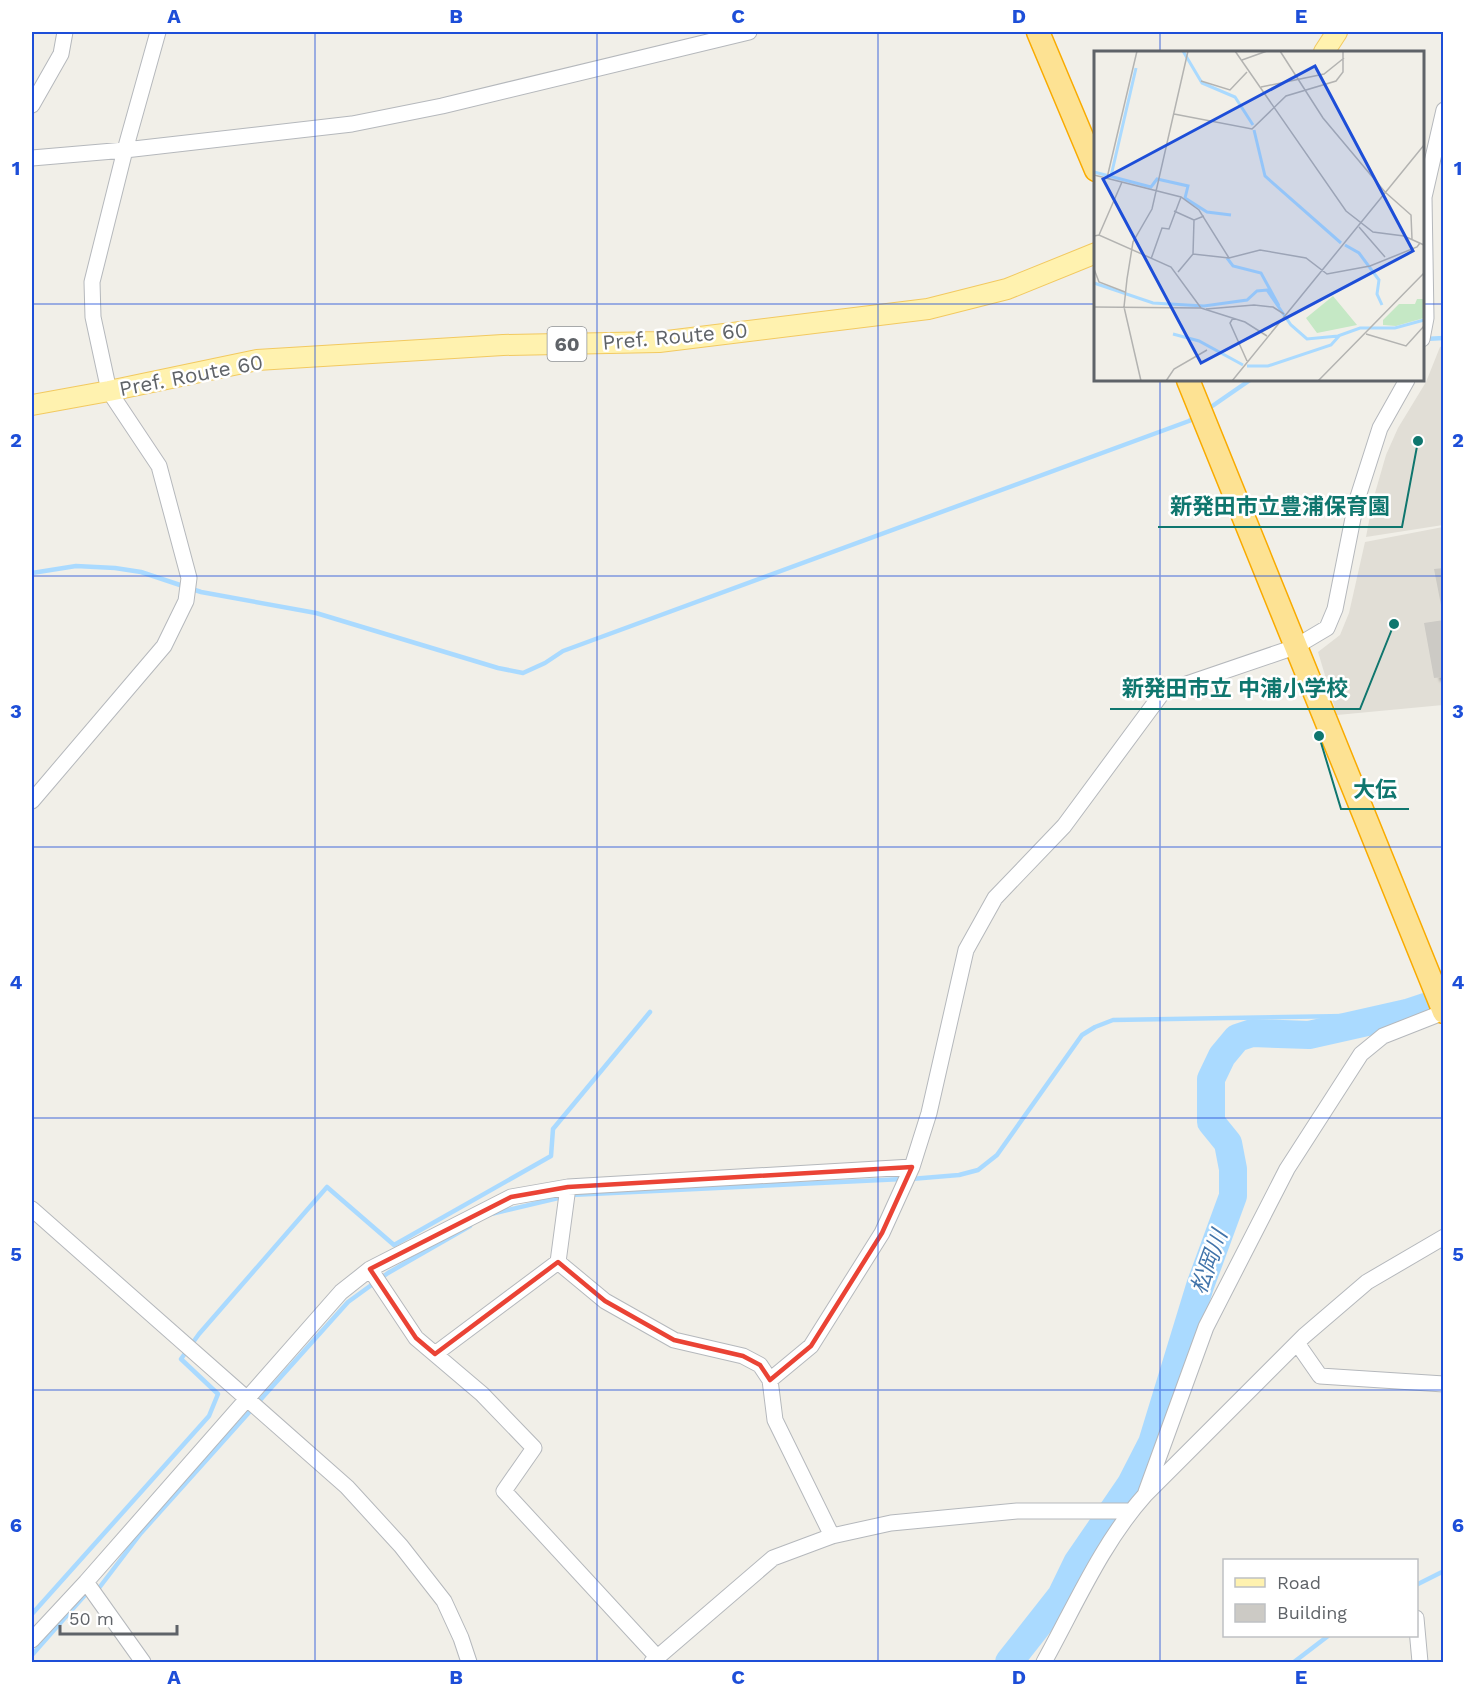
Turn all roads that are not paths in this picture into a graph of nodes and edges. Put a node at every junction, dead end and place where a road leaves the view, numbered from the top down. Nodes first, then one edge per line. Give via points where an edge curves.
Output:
1 (65, 32) edge
2 (158, 32) edge
3 (750, 32) edge
4 (1038, 32) edge
5 (1337, 32) edge
6 (1325, 51) edge
7 (32, 105) edge
8 (1443, 110) edge
9 (125, 150) junction
10 (32, 158) edge
11 (1094, 168) edge
12 (1424, 193) edge
13 (1424, 237) edge
14 (1094, 252) edge
15 (1424, 328) edge
16 (1188, 381) edge
17 (1406, 381) edge
18 (109, 391) junction
19 (32, 405) edge
20 (1295, 647) junction
21 (32, 801) edge
22 (1443, 1012) edge
23 (912, 1167) junction
24 (568, 1187) junction
25 (32, 1209) edge
26 (1443, 1237) edge
27 (558, 1262) junction
28 (370, 1269) junction
29 (1297, 1343) junction
30 (435, 1354) junction
31 (770, 1380) junction
32 (1443, 1384) edge
33 (248, 1400) junction
34 (1145, 1495) junction
35 (1131, 1511) junction
36 (832, 1536) junction
37 (86, 1582) junction
38 (1418, 1622) edge
39 (32, 1640) edge
40 (655, 1660) edge
41 (143, 1662) edge
42 (469, 1662) edge
43 (1044, 1662) edge
44 (1420, 1662) edge

1 - 7 street via 61,54
2 - 9 street
3 - 9 street via 352,124
4 - 11 highway
5 - 6 main road
8 - 12 street
9 - 10 street
9 - 18 street via 92,282 93,317
13 - 15 street
14 - 18 main road, Pref. Route 60 / 60 via 1007,289 928,309 659,342 503,345 256,360
16 - 20 highway
17 - 20 street via 1380,428 1356,503 1335,609 1327,628
18 - 19 main road, Pref. Route 60 / 60
18 - 21 street via 159,466 189,578 186,601 165,646
20 - 22 highway
20 - 23 street via 1163,692 1064,826 995,898 966,950 929,1113
22 - 34 street via 1383,1036 1360,1054 1287,1169 1206,1327
23 - 24 street
23 - 31 street via 882,1233 811,1346
24 - 27 street
24 - 28 street via 511,1197
25 - 33 street
26 - 29 street via 1367,1282
27 - 30 street
27 - 31 street via 605,1301 674,1340 743,1356 760,1365
28 - 30 street via 416,1338
28 - 33 street via 341,1292
29 - 32 street via 1320,1376
29 - 34 street
30 - 40 street via 482,1394 534,1448 504,1491
31 - 36 street via 775,1420
33 - 37 street
33 - 42 street via 346,1487 401,1546 444,1601
34 - 35 street
35 - 36 street via 1017,1511 891,1523
35 - 43 street via 1112,1537
36 - 40 street via 773,1558
37 - 39 street
37 - 41 street
38 - 44 street

